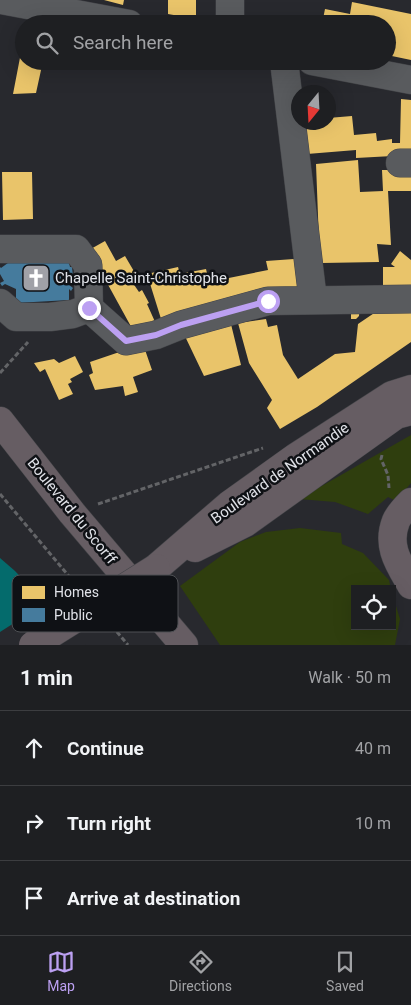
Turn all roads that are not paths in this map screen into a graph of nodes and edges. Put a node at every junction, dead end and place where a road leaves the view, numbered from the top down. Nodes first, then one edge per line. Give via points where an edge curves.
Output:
1 (1, 0) edge
2 (230, 0) edge
3 (81, 15) edge
4 (230, 15) edge
5 (285, 70) edge
6 (359, 70) edge
7 (411, 80) edge
8 (0, 249) edge
9 (411, 298) edge
10 (314, 300) junction
11 (0, 303) edge
12 (89, 308) junction
13 (411, 376) edge
14 (405, 398) edge
15 (0, 421) edge
16 (404, 511) edge
17 (156, 568) junction
18 (124, 575) edge
19 (145, 575) edge
20 (411, 585) edge
21 (54, 632) edge
22 (173, 632) edge
23 (33, 645) edge
24 (184, 645) edge

1 - 3 street
2 - 4 street
5 - 10 street
6 - 7 street
8 - 12 street via 76,249 88,265
9 - 10 street
10 - 12 street via 268,301 126,341
11 - 12 street via 16,316 50,317
13 - 14 main road
14 - 17 main road, Boulevard de Normandie via 296,457 229,505
14 - 17 main road, Boulevard de Normandie via 396,415 245,523
15 - 18 main road, Boulevard du Scorff
16 - 20 main road via 392,542 395,557
17 - 19 main road, bridge
21 - 23 main road, bridge
22 - 24 main road, Boulevard du Scorff

